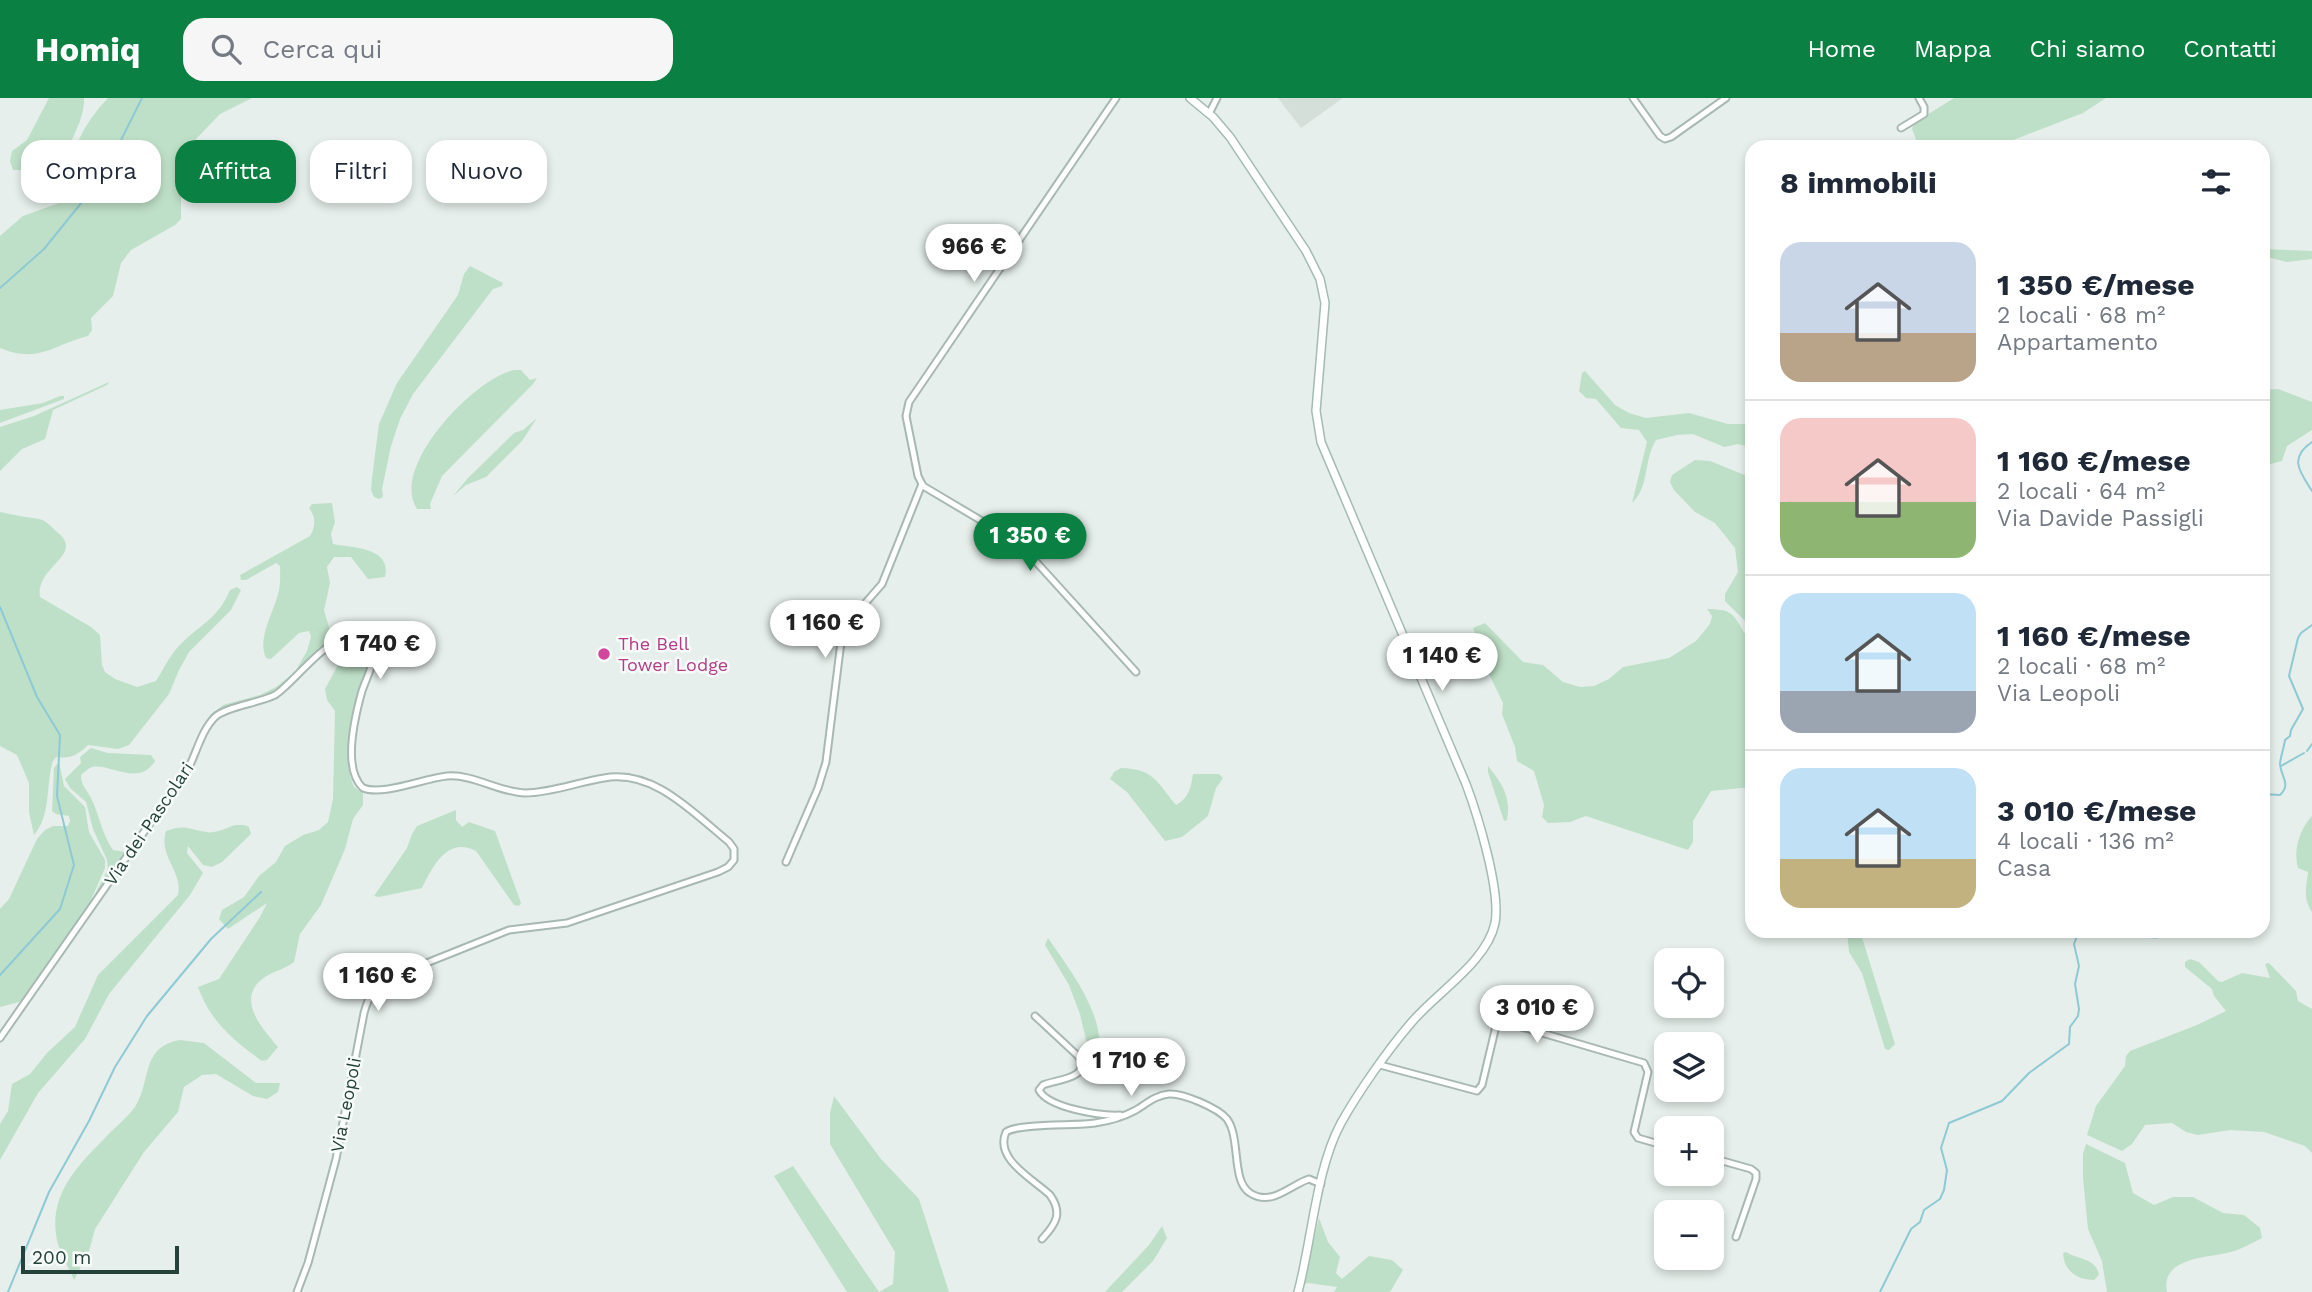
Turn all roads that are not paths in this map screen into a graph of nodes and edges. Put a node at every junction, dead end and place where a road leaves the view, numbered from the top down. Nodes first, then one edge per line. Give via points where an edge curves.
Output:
1 (1116, 98) edge
2 (1190, 98) edge
3 (1217, 98) edge
4 (1633, 98) edge
5 (1726, 98) edge
6 (1919, 98) edge
7 (1209, 114) junction
8 (1901, 128) dead end
9 (922, 484) junction
10 (1136, 672) dead end
11 (786, 862) dead end
12 (641, 900) joint
13 (1035, 1016) dead end
14 (0, 1038) edge
15 (1380, 1065) junction
16 (1126, 1114) junction
17 (1654, 1143) edge
18 (1724, 1161) edge
19 (1321, 1184) junction
20 (1736, 1237) dead end
21 (1042, 1239) dead end
22 (297, 1292) edge
23 (1298, 1292) edge

1 - 9 street via 909,404 906,416
2 - 7 street
3 - 7 street
4 - 5 street via 1665,139
6 - 8 street via 1924,114
7 - 15 street via 1228,134 1320,279 1325,303 1316,408 1321,442 1466,784 1494,891 1495,921 1485,948 1411,1022
9 - 10 street via 1019,543
9 - 11 street via 882,584 841,637 826,762
12 - 14 street, Via dei Pascolari via 728,867 735,857 732,846 670,794 633,778 606,777 533,792 505,790 455,776 377,790 363,788 354,777 352,761 357,710 374,654 364,640 343,637 322,650 278,693 214,718 188,769
12 - 22 street, Via Leopoli via 562,924 509,930 394,976 374,989 358,1042 336,1159
13 - 16 street via 1082,1063 1077,1075 1043,1085 1042,1096 1087,1112
15 - 17 street via 1477,1091 1496,1026 1503,1022 1644,1063 1648,1072 1634,1134
15 - 19 street via 1338,1128
16 - 19 street via 1161,1096 1184,1096 1215,1109 1227,1120 1241,1181 1250,1193 1273,1196 1309,1179
16 - 21 street via 1099,1123 1017,1127 1006,1132 1007,1155 1055,1202 1056,1223
18 - 20 street via 1756,1173
19 - 23 street

